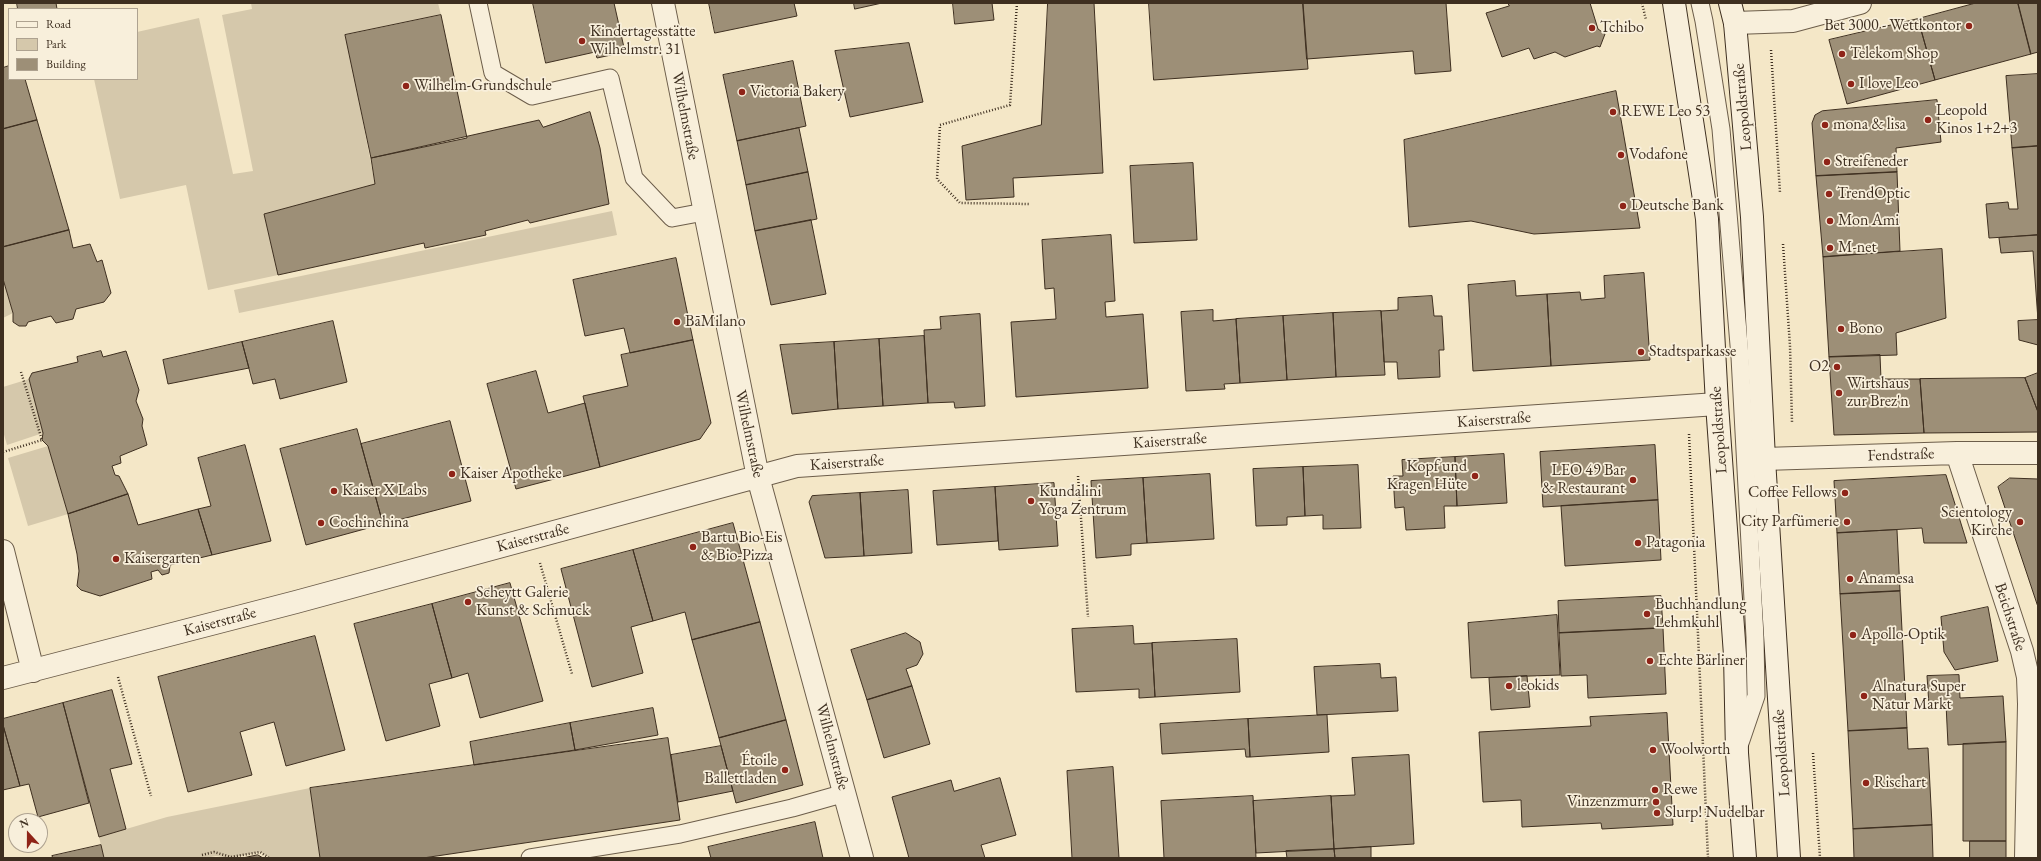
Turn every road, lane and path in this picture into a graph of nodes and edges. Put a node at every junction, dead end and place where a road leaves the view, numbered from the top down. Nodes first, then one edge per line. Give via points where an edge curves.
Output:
1 (478, 3) edge
2 (662, 3) edge
3 (1018, 3) edge
4 (1674, 3) edge
5 (1700, 3) edge
6 (1860, 3) edge
7 (1733, 13) edge
8 (1030, 204) dead end
9 (704, 212) junction
10 (21, 372) dead end
11 (1717, 404) junction
12 (1076, 447) junction
13 (3, 452) edge
14 (1957, 453) junction
15 (2038, 453) edge
16 (1764, 460) junction
17 (758, 477) junction
18 (533, 538) junction
19 (3, 551) edge
20 (1088, 617) dead end
21 (111, 651) junction
22 (33, 671) junction
23 (572, 674) dead end
24 (3, 678) edge
25 (1737, 753) junction
26 (845, 793) junction
27 (152, 796) dead end
28 (202, 855) dead end
29 (269, 858) edge
30 (530, 858) edge
31 (862, 858) edge
32 (1745, 858) edge
33 (1789, 858) edge
34 (2026, 858) edge

1 - 9 lane via 493,73 532,96 610,78 634,178 672,218
2 - 9 street, Wilhelmstraße
3 - 8 path via 1010,105 940,125 937,179 960,203
4 - 11 street, Leopoldstraße via 1706,219
5 - 25 lane via 1722,137 1740,357 1755,637 1756,696
6 - 7 street via 1793,21
7 - 16 street, Leopoldstraße via 1752,216
9 - 17 street, Wilhelmstraße
10 - 13 path via 42,440
11 - 12 street, Kaiserstraße
11 - 25 street, Leopoldstraße via 1735,655
12 - 17 street, Kaiserstraße via 797,466
12 - 20 path
14 - 15 street, Fendstraße
14 - 16 street, Fendstraße
14 - 34 street, Beichstraße via 2022,651 2028,677
16 - 33 street, Leopoldstraße
17 - 18 street, Kaiserstraße
17 - 26 street, Wilhelmstraße
18 - 21 street, Kaiserstraße
18 - 23 path
19 - 22 street
21 - 22 street, Kaiserstraße
21 - 27 path
22 - 24 street, Kaiserstraße
25 - 32 street, Leopoldstraße
26 - 30 lane via 680,834
26 - 31 street, Wilhelmstraße
28 - 29 path via 214,852 231,857 260,852

